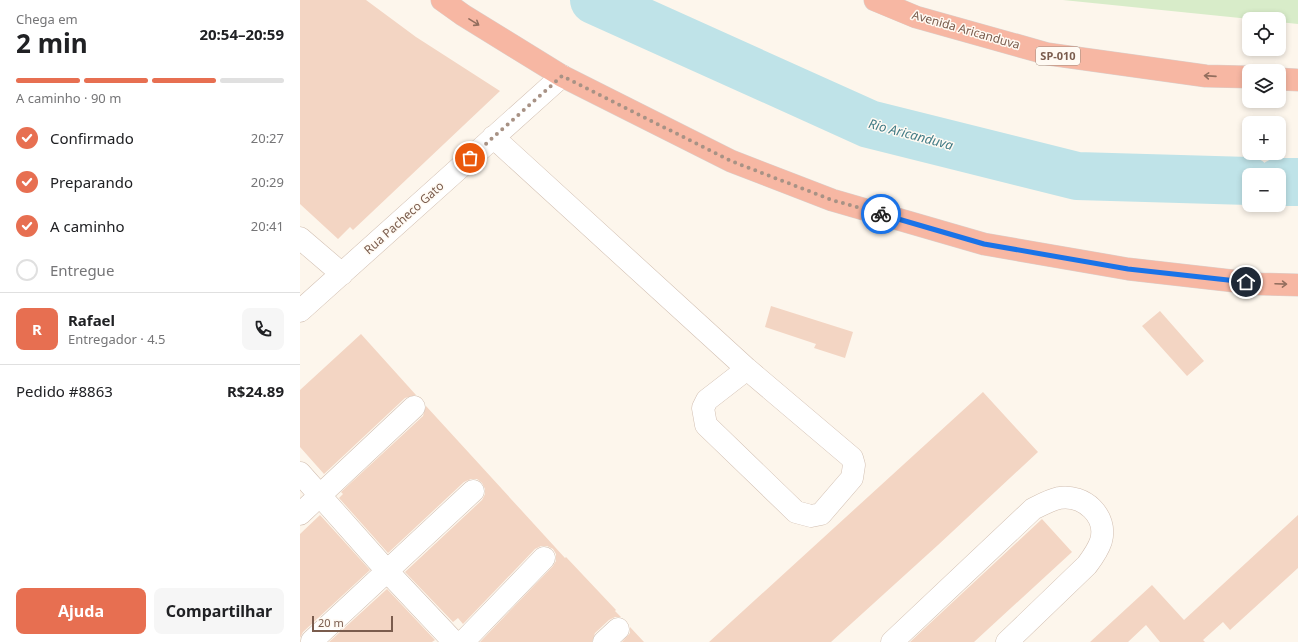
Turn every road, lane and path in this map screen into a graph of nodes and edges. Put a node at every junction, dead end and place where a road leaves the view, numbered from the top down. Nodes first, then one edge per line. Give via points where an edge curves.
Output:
1 (442, 0) edge
2 (875, 0) edge
3 (562, 76) junction
4 (1242, 78) edge
5 (1286, 79) edge
6 (1298, 80) edge
7 (493, 137) junction
8 (300, 238) edge
9 (342, 274) junction
10 (1298, 285) edge
11 (300, 310) edge
12 (747, 369) junction
13 (414, 407) dead end
14 (300, 473) edge
15 (473, 491) dead end
16 (321, 494) junction
17 (300, 514) edge
18 (544, 558) dead end
19 (388, 572) junction
20 (312, 641) dead end
21 (454, 642) edge
22 (463, 642) edge
23 (892, 642) edge
24 (1007, 642) edge

1 -> 3 highway
4 -> 2 highway, Avenida Aricanduva / SP-010 via 1206,76 1048,54 916,17
3 - 7 street, Rua Pacheco Gato
3 -> 10 highway via 731,161 832,200 984,244 1128,269 1260,284
5 - 6 highway
7 - 9 street, Rua Pacheco Gato
7 - 12 street
8 - 9 street
9 - 11 street, Rua Pacheco Gato
12 - 12 street via 852,458 852,478 821,514 811,516 796,512 706,425 703,408 707,400
13 - 16 street
14 - 16 street
15 - 19 street
16 - 17 street
16 - 19 street
18 - 22 street
19 - 20 street
19 - 21 street
23 - 24 street via 1033,509 1059,498 1072,498 1086,503 1098,514 1102,527 1101,540 1096,552 1087,565

